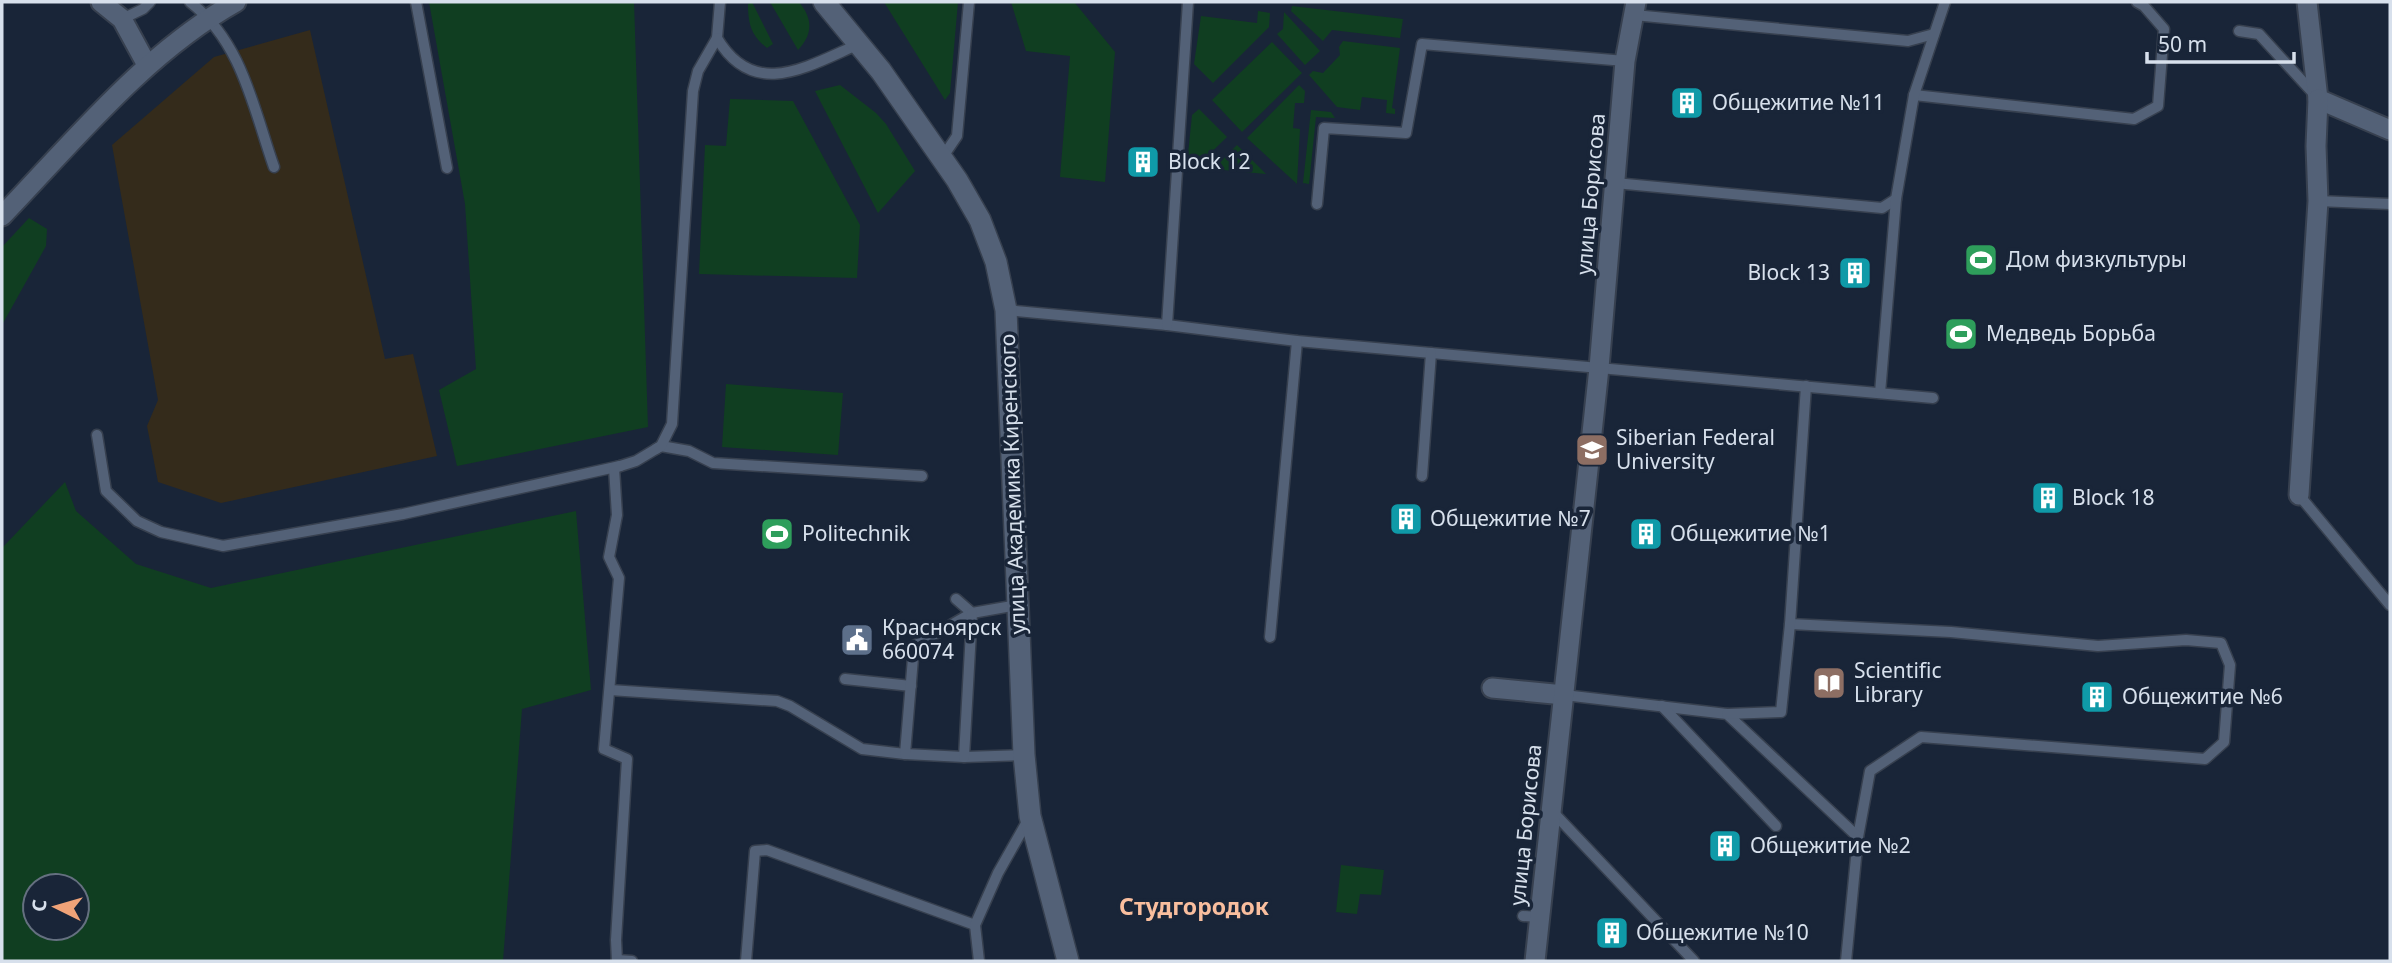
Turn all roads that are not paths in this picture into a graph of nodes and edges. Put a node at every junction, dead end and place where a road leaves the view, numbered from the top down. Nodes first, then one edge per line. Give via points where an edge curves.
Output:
1 (101, 2) edge
2 (150, 2) edge
3 (190, 2) edge
4 (236, 2) edge
5 (416, 2) edge
6 (720, 2) edge
7 (824, 2) edge
8 (835, 2) edge
9 (969, 2) edge
10 (1188, 2) edge
11 (1945, 2) edge
12 (2137, 2) edge
13 (2307, 2) edge
14 (1635, 8) edge
15 (209, 17) junction
16 (122, 19) junction
17 (2238, 31) dead end
18 (1934, 34) junction
19 (717, 38) junction
20 (860, 43) junction
21 (1625, 61) junction
22 (147, 65) junction
23 (1914, 95) junction
24 (2318, 99) junction
25 (2390, 131) edge
26 (942, 158) junction
27 (274, 167) dead end
28 (447, 168) dead end
29 (1615, 183) junction
30 (1896, 200) junction
31 (2318, 201) junction
32 (1317, 204) dead end
33 (2390, 204) edge
34 (2, 216) edge
35 (1006, 310) junction
36 (1167, 325) junction
37 (1297, 341) junction
38 (1431, 354) junction
39 (1599, 368) junction
40 (1806, 386) junction
41 (1880, 393) junction
42 (1933, 398) dead end
43 (97, 435) dead end
44 (661, 446) junction
45 (614, 468) junction
46 (922, 476) dead end
47 (1422, 476) dead end
48 (2299, 495) joint
49 (956, 599) dead end
50 (1018, 605) junction
51 (2390, 606) edge
52 (972, 612) junction
53 (1790, 624) junction
54 (1270, 637) dead end
55 (845, 679) dead end
56 (911, 686) junction
57 (1492, 688) dead end
58 (610, 690) junction
59 (1564, 695) junction
60 (1662, 706) junction
61 (1727, 714) junction
62 (905, 754) junction
63 (1024, 755) junction
64 (964, 757) junction
65 (1550, 810) junction
66 (1030, 816) junction
67 (1776, 826) dead end
68 (1858, 836) junction
69 (975, 925) junction
70 (617, 961) edge
71 (632, 961) edge
72 (746, 961) edge
73 (979, 961) edge
74 (1068, 961) edge
75 (1535, 961) edge
76 (1694, 961) edge
77 (1846, 961) edge

1 - 16 street
2 - 16 lane
3 - 15 lane
4 - 15 street
5 - 28 lane
6 - 19 lane
7 - 20 main road, улица Академика Киренского
8 - 20 main road, улица Академика Киренского
9 - 26 lane via 957,136
10 - 36 lane
11 - 18 lane
12 - 23 lane via 2164,29 2158,106 2134,119
13 - 24 street
14 - 18 lane via 1908,41
14 - 21 street, улица Борисова
15 - 22 street
15 - 27 lane via 236,57
16 - 22 street
17 - 24 lane via 2259,34
18 - 23 lane
19 - 20 lane via 735,62 754,72 776,74 796,71
19 - 44 lane via 698,71 693,92 673,425
20 - 26 main road, улица Академика Киренского
21 - 29 street, улица Борисова
21 - 32 lane via 1422,44 1406,133 1324,128
22 - 34 street
23 - 30 lane
24 - 25 street
24 - 31 street
26 - 35 main road, улица Академика Киренского via 979,220 996,262
29 - 30 lane via 1882,208
29 - 39 street, улица Борисова
30 - 41 lane
31 - 33 lane
31 - 48 street
35 - 36 lane
35 - 50 main road, улица Академика Киренского
36 - 37 lane
37 - 38 lane
37 - 54 lane
38 - 39 lane
38 - 47 lane
39 - 40 lane
39 - 59 street, улица Борисова
40 - 41 lane
40 - 53 lane
41 - 42 lane
43 - 45 lane via 106,491 138,521 162,532 223,546 403,514
44 - 45 lane
44 - 46 lane via 689,451 713,463
45 - 58 lane via 617,515 609,557 619,578
48 - 51 lane
49 - 52 lane
50 - 52 lane
50 - 63 main road, улица Академика Киренского
52 - 56 lane via 914,646
52 - 64 lane
53 - 61 lane via 1781,712
53 - 68 lane via 2098,646 2186,640 2221,643 2230,665 2224,742 2205,758 1921,737 1870,771
55 - 56 lane
56 - 62 lane
57 - 59 street
58 - 62 lane via 777,701 862,749
58 - 70 lane via 604,749 627,759
59 - 60 lane
59 - 65 street, улица Борисова
60 - 61 lane
60 - 67 lane
61 - 68 lane
62 - 64 lane
63 - 64 lane
63 - 66 main road, улица Академика Киренского
65 - 75 street, улица Борисова via 1532,916
65 - 76 lane
66 - 69 lane
66 - 74 main road, улица Академика Киренского
68 - 77 lane
69 - 72 lane via 767,850 755,851
69 - 73 lane
70 - 71 lane

